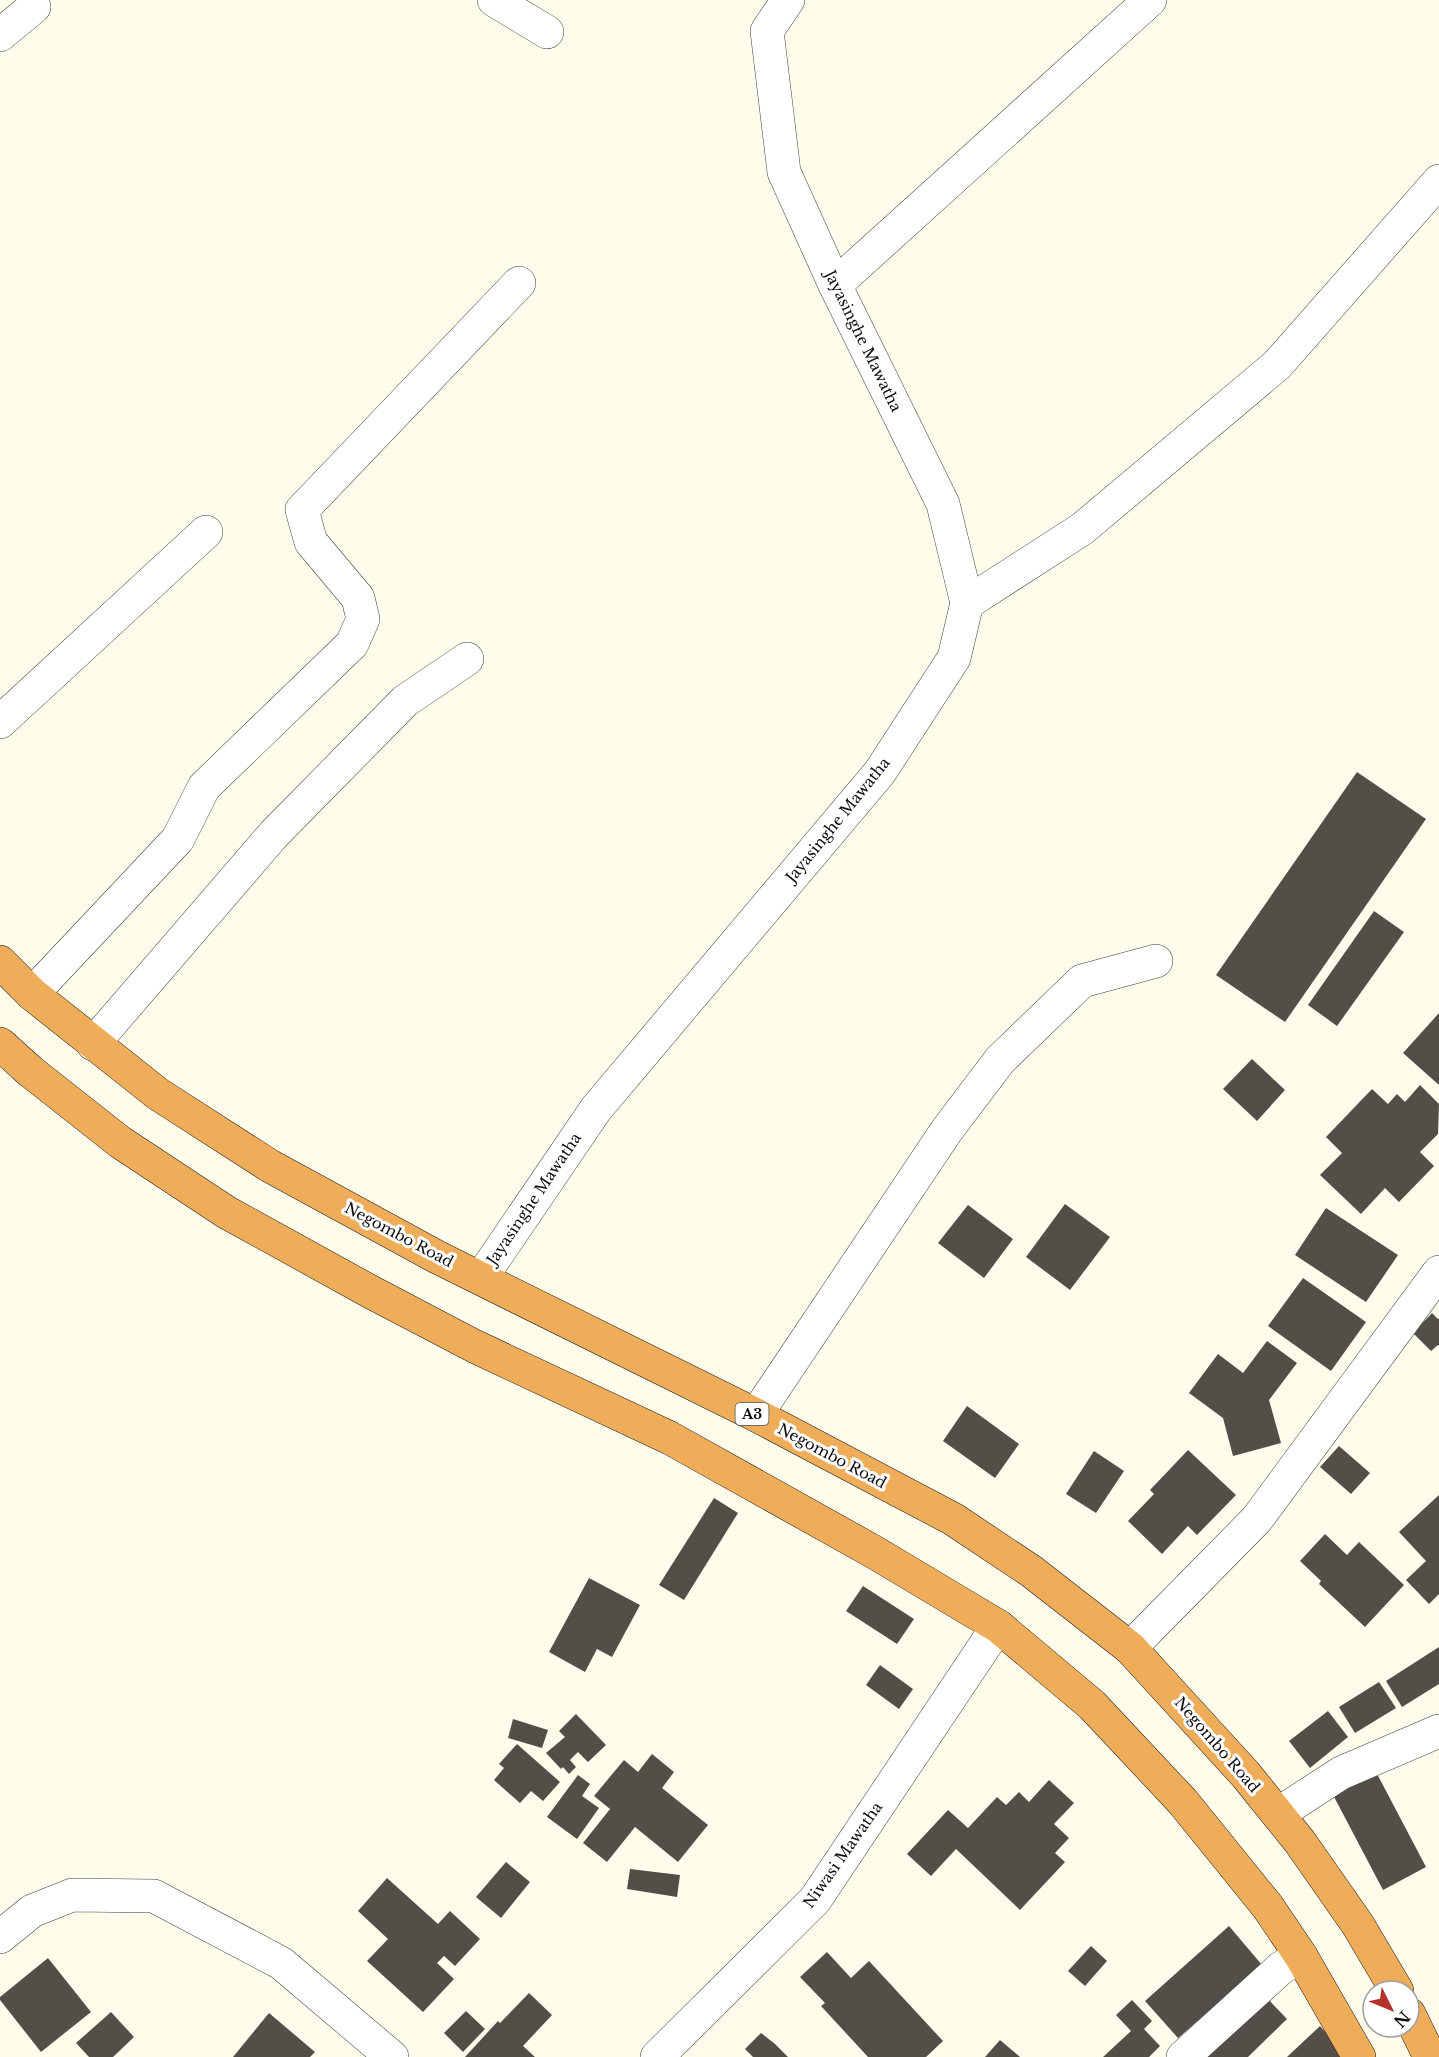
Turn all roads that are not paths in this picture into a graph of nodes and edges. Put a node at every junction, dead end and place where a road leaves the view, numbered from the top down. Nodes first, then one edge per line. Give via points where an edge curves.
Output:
1 (494, 0) edge
2 (788, 0) edge
3 (1150, 0) edge
4 (34, 7) dead end
5 (548, 32) dead end
6 (0, 35) edge
7 (1439, 182) edge
8 (519, 283) dead end
9 (835, 285) junction
10 (206, 532) dead end
11 (967, 603) junction
12 (467, 659) dead end
13 (0, 722) edge
14 (1156, 961) dead end
15 (0, 962) edge
16 (32, 994) junction
17 (0, 1044) edge
18 (93, 1044) junction
19 (1439, 1272) edge
20 (481, 1278) junction
21 (756, 1415) junction
22 (998, 1626) junction
23 (1130, 1648) junction
24 (1439, 1731) edge
25 (1278, 1815) junction
26 (0, 1937) edge
27 (1301, 1956) junction
28 (1390, 1979) edge
29 (1421, 2039) edge
30 (392, 2057) edge
31 (657, 2057) edge
32 (1183, 2057) edge
33 (1359, 2057) edge
34 (1430, 2057) edge

1 - 5 street
2 - 9 street, Jayasinghe Mawatha via 767,31 784,172
3 - 9 street
4 - 6 street
7 - 11 street via 1277,365 1082,529
8 - 16 street via 302,510 311,542 358,598 363,619 352,644 204,787 178,839
9 - 11 street, Jayasinghe Mawatha via 943,504
10 - 13 street
11 - 20 street, Jayasinghe Mawatha via 954,658 880,772 596,1109
12 - 18 street via 405,701 274,834
14 - 21 street via 1082,981 1000,1060 947,1131
15 - 16 highway, Negombo Road / A3
16 - 18 highway, Negombo Road / A3
17 - 22 highway via 120,1142 226,1212 474,1346 670,1438
18 - 20 highway, Negombo Road / A3 via 158,1094 270,1166
19 - 23 street via 1257,1518
20 - 21 highway, Negombo Road / A3
21 - 23 highway, Negombo Road / A3 via 953,1519 1031,1571
22 - 27 highway via 1092,1705 1184,1802 1268,1907
22 - 31 street, Niwasi Mawatha via 815,1900
23 - 25 highway, Negombo Road / A3
24 - 25 street via 1341,1773
25 - 28 highway, Negombo Road / A3 via 1358,1925
26 - 30 street via 32,1911 72,1895 154,1896 281,1963
27 - 32 street via 1281,1968
27 - 33 highway
29 - 34 highway

